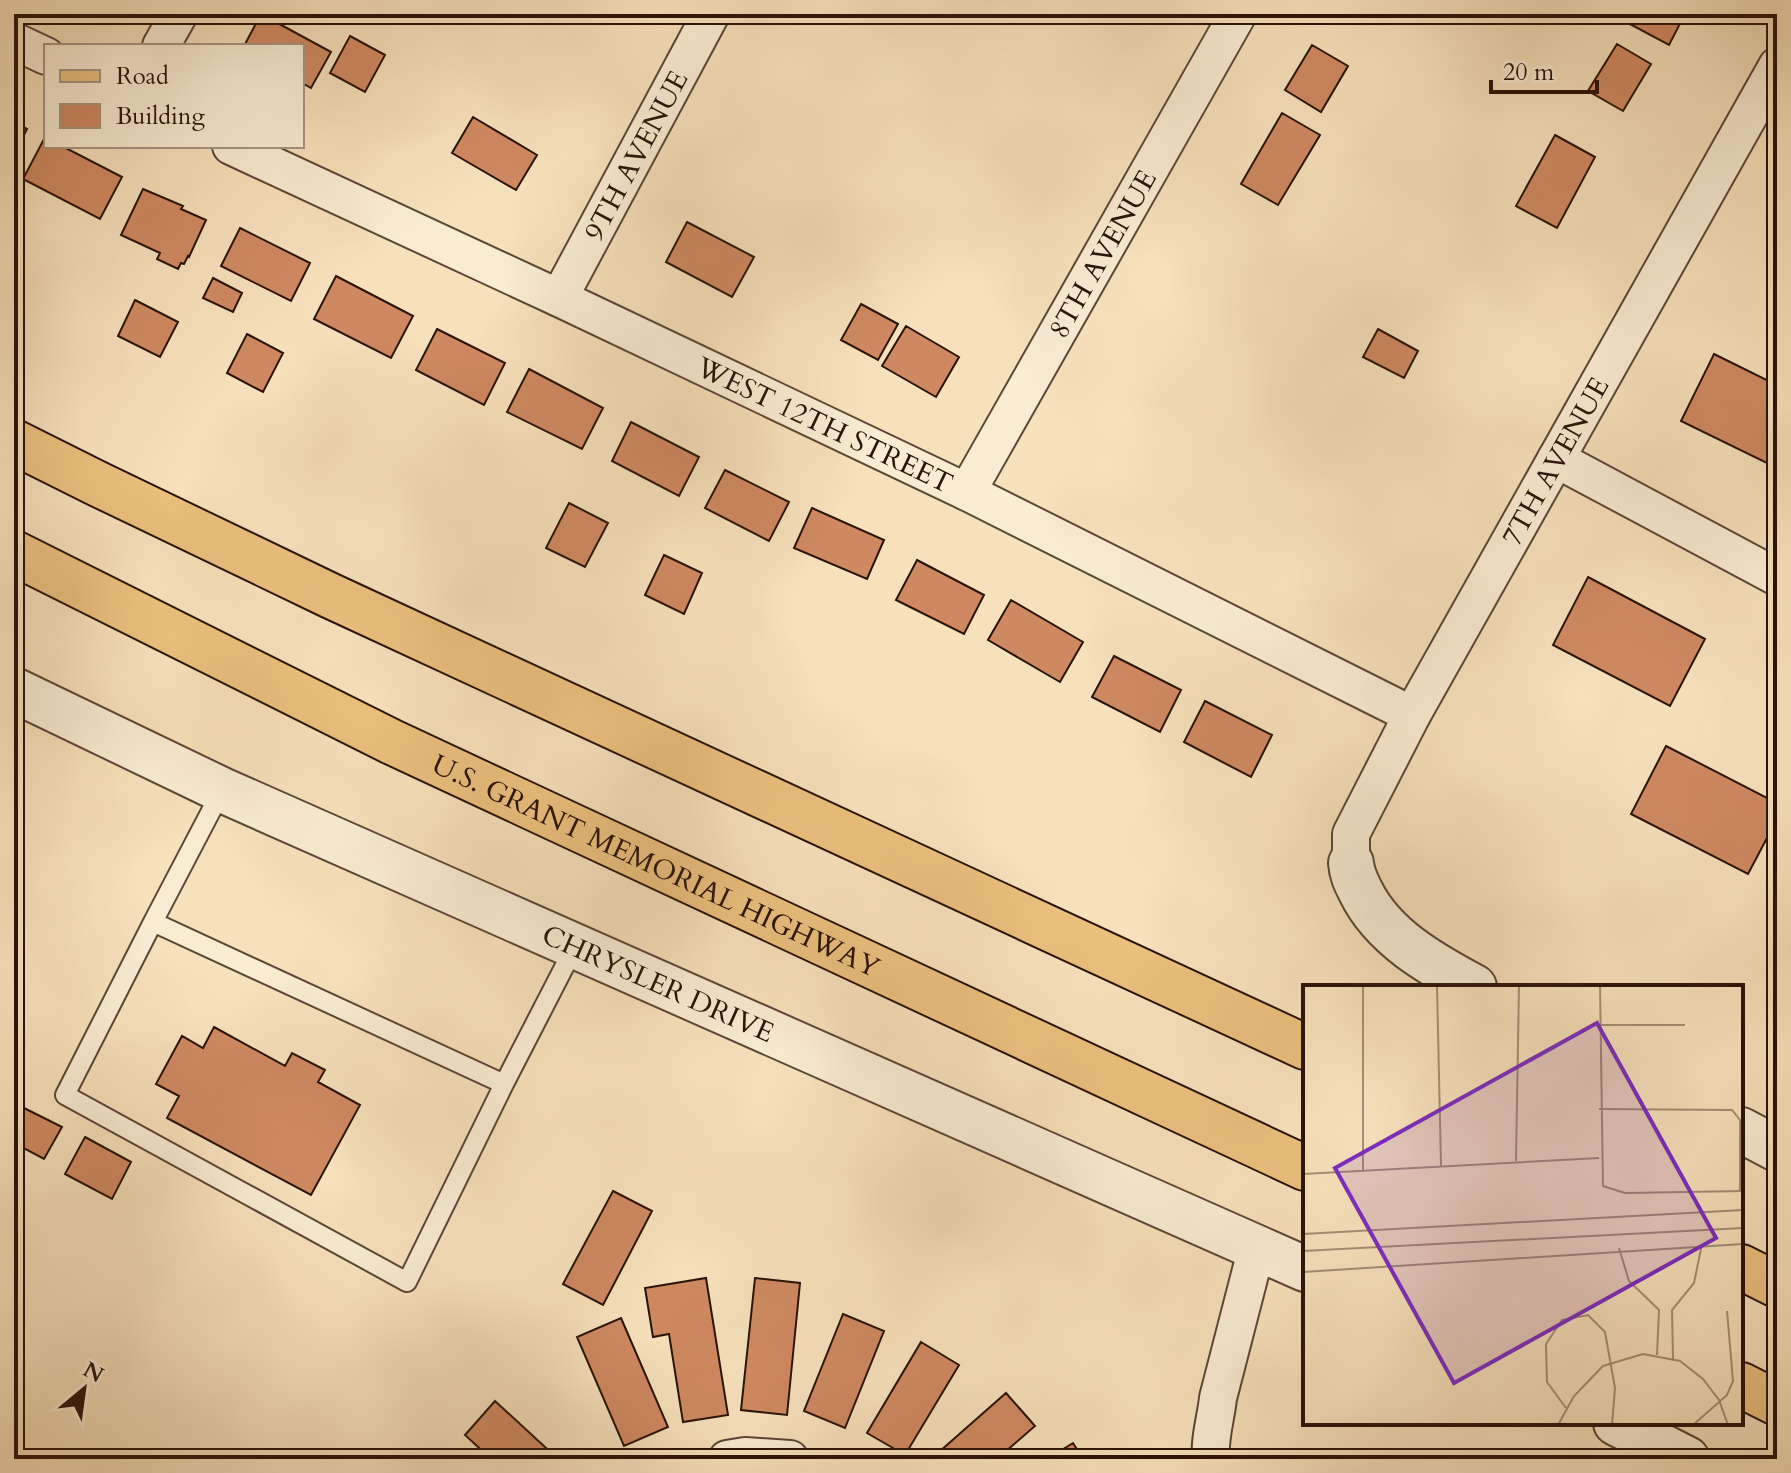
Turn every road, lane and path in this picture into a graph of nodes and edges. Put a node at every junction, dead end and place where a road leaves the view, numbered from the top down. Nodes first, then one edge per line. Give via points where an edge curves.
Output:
1 (179, 14) edge
2 (711, 14) edge
3 (1238, 14) edge
4 (14, 41) edge
5 (162, 44) edge
6 (44, 55) edge
7 (1777, 66) edge
8 (235, 148) edge
9 (559, 298) junction
10 (14, 442) edge
11 (1556, 459) junction
12 (967, 492) junction
13 (14, 553) edge
14 (1777, 577) edge
15 (14, 690) edge
16 (1412, 715) junction
17 (222, 790) junction
18 (1351, 863) joint
19 (153, 922) junction
20 (575, 946) junction
21 (1470, 985) edge
22 (1303, 1046) edge
23 (504, 1084) junction
24 (1743, 1131) edge
25 (1777, 1149) edge
26 (1303, 1167) edge
27 (1257, 1247) junction
28 (1303, 1268) edge
29 (1743, 1268) edge
30 (1777, 1285) edge
31 (1743, 1386) edge
32 (1777, 1403) edge
33 (1620, 1425) edge
34 (727, 1459) edge
35 (790, 1459) edge
36 (1211, 1459) edge
37 (1687, 1459) edge

1 - 5 street
2 - 9 street, 9TH AVENUE
3 - 12 street, 8TH AVENUE
4 - 6 street
7 - 11 street, 7TH AVENUE
8 - 9 street, WEST 12TH STREET
9 - 12 street, WEST 12TH STREET
10 - 22 main road via 331,596
11 - 14 street
11 - 16 street, 7TH AVENUE
12 - 16 street, WEST 12TH STREET
13 - 26 main road, U.S. GRANT MEMORIAL HIGHWAY via 392,742
15 - 17 street, CHRYSLER DRIVE
16 - 18 street, 7TH AVENUE via 1351,834
17 - 19 lane
17 - 20 street, CHRYSLER DRIVE
18 - 21 street via 1369,908 1392,934
19 - 23 lane
19 - 23 lane via 65,1095 407,1282
20 - 23 lane
20 - 27 street, CHRYSLER DRIVE
24 - 25 street
27 - 28 street, CHRYSLER DRIVE
27 - 36 street via 1218,1398
29 - 30 main road
31 - 32 main road
33 - 37 street
34 - 35 street

